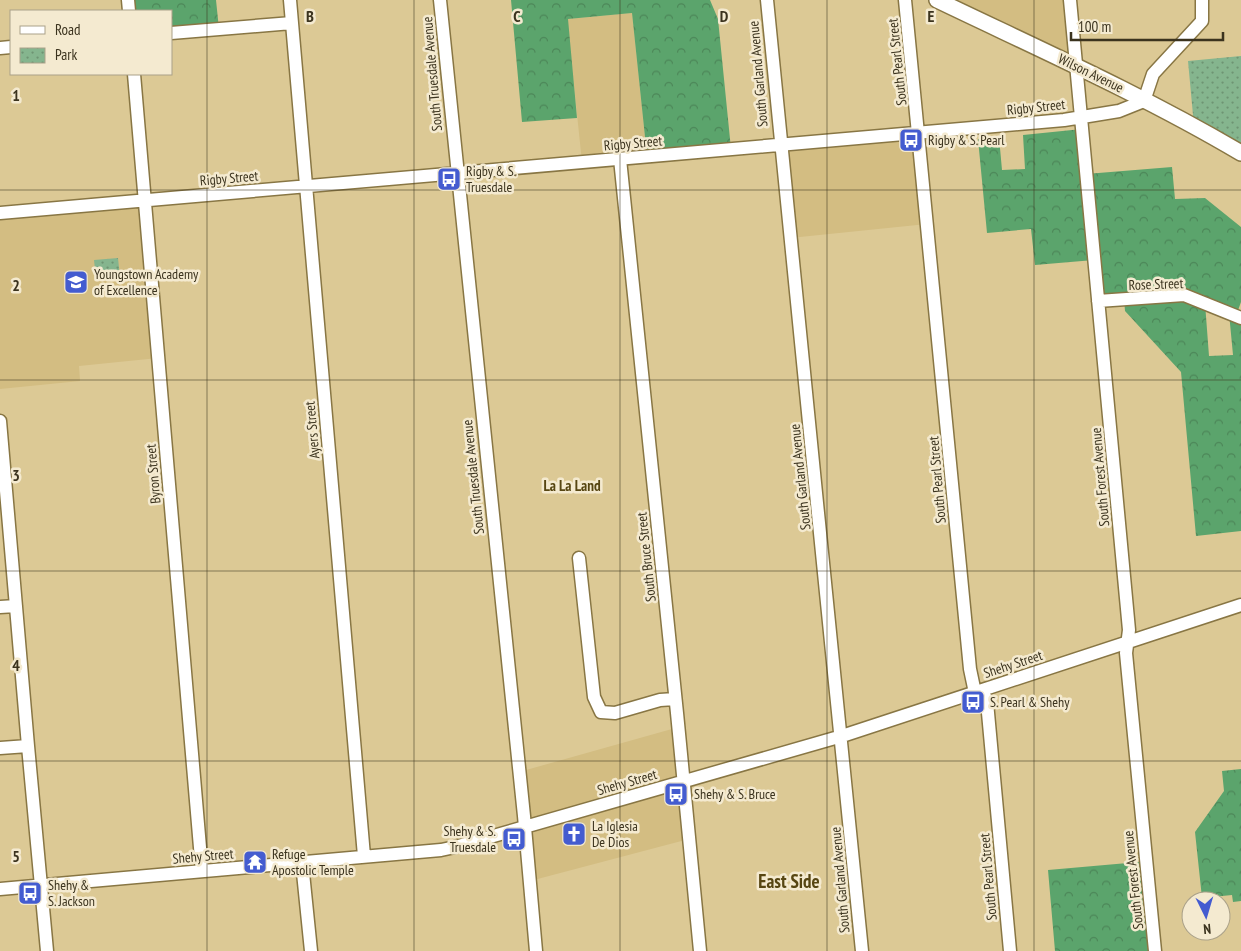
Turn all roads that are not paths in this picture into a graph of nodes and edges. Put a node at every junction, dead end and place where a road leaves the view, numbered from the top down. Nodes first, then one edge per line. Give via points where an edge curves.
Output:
1 (290, 0) edge
2 (440, 0) edge
3 (767, 0) edge
4 (906, 0) edge
5 (937, 0) edge
6 (1070, 0) edge
7 (1202, 0) edge
8 (292, 24) junction
9 (172, 33) edge
10 (1076, 66) junction
11 (134, 75) edge
12 (1144, 101) junction
13 (1081, 117) junction
14 (919, 133) junction
15 (780, 145) junction
16 (1241, 153) edge
17 (620, 159) junction
18 (457, 173) junction
19 (306, 186) junction
20 (145, 200) junction
21 (0, 213) edge
22 (1098, 301) junction
23 (1241, 318) edge
24 (0, 421) edge
25 (2, 464) edge
26 (579, 558) dead end
27 (1241, 605) edge
28 (16, 606) junction
29 (0, 607) edge
30 (1128, 642) junction
31 (978, 692) junction
32 (675, 699) junction
33 (842, 736) junction
34 (28, 746) junction
35 (0, 748) edge
36 (684, 782) junction
37 (525, 827) junction
38 (364, 856) junction
39 (302, 863) junction
40 (202, 871) junction
41 (40, 885) junction
42 (0, 889) edge
43 (47, 951) edge
44 (311, 951) edge
45 (536, 951) edge
46 (700, 951) edge
47 (862, 951) edge
48 (1010, 951) edge
49 (1155, 951) edge

1 - 8 street, Ayers Street
2 - 18 street, South Truesdale Avenue
3 - 15 street, South Garland Avenue
4 - 14 street, South Pearl Street
5 - 10 main road, Wilson Avenue
6 - 10 street, South Forest Avenue
7 - 12 street via 1202,21 1153,74
8 - 9 street
8 - 19 street, Ayers Street
10 - 12 main road, Wilson Avenue
10 - 13 street, South Forest Avenue
11 - 20 street, Byron Street
12 - 13 street, Rigby Street via 1119,111
12 - 16 main road, Wilson Avenue
13 - 14 street, Rigby Street
13 - 22 street, South Forest Avenue
14 - 15 street, Rigby Street
14 - 31 street, South Pearl Street via 970,669 972,684
15 - 17 street, Rigby Street
15 - 33 street, South Garland Avenue
17 - 18 street, Rigby Street
17 - 32 street, South Bruce Street
18 - 19 street, Rigby Street
18 - 37 street, South Truesdale Avenue
19 - 20 street, Rigby Street
19 - 38 street, Ayers Street
20 - 21 street, Rigby Street
20 - 40 street, Byron Street
22 - 23 street, Rose Street via 1184,295
22 - 30 street, South Forest Avenue via 1130,630
24 - 25 street
25 - 28 street
26 - 32 street via 594,697 601,712 615,713
27 - 30 street, Shehy Street
28 - 29 street
28 - 34 street
30 - 31 street, Shehy Street
30 - 49 street, South Forest Avenue via 1126,653
31 - 33 street, Shehy Street
31 - 48 street, South Pearl Street via 987,702
32 - 36 street, South Bruce Street
33 - 36 street, Shehy Street
33 - 47 street, South Garland Avenue
34 - 35 street
34 - 41 street
36 - 37 street, Shehy Street
36 - 46 street, South Bruce Street
37 - 38 street, Shehy Street via 441,850
37 - 45 street, South Truesdale Avenue
38 - 39 street, Shehy Street
39 - 40 street, Shehy Street
39 - 44 street
40 - 41 street, Shehy Street
41 - 42 street, Shehy Street
41 - 43 street

